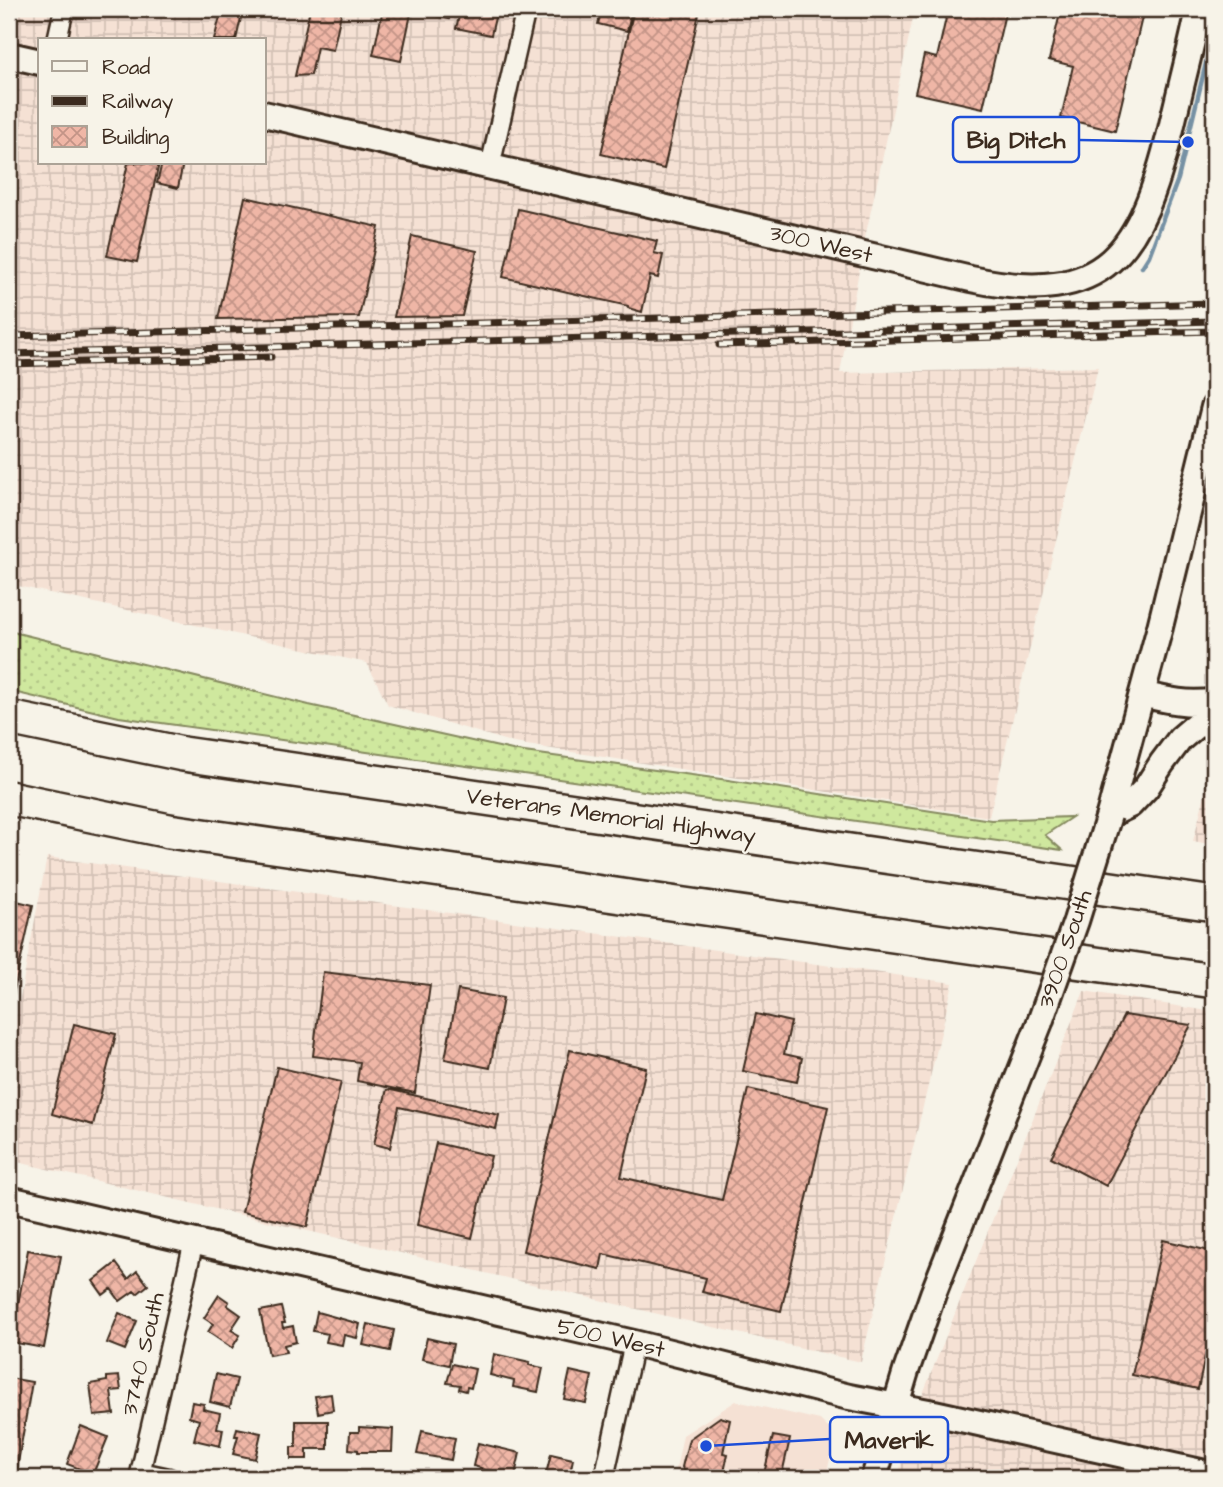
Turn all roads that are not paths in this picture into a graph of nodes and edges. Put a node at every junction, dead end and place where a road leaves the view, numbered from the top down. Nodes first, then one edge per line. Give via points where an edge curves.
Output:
1 (64, 9) edge
2 (526, 9) edge
3 (1199, 9) edge
4 (57, 38) edge
5 (9, 55) edge
6 (38, 62) edge
7 (266, 114) edge
8 (490, 167) junction
9 (1214, 408) edge
10 (1142, 694) junction
11 (1214, 701) edge
12 (1214, 710) edge
13 (9, 718) edge
14 (9, 798) edge
15 (1109, 815) junction
16 (1214, 904) edge
17 (1214, 981) edge
18 (9, 1199) edge
19 (194, 1241) junction
20 (634, 1343) junction
21 (896, 1406) junction
22 (140, 1475) edge
23 (1214, 1475) edge
24 (169, 1478) edge
25 (604, 1478) edge
26 (874, 1478) edge

1 - 4 street
2 - 8 street
3 - 8 main road, 300 West via 1165,151 1139,224 1111,262 1058,285 983,282
5 - 6 main road
7 - 8 main road, 300 West
9 - 10 main road, 3900 South
10 - 11 main road via 1200,704
10 - 15 main road, 3900 South
12 - 15 main road via 1180,739 1130,805
13 - 16 highway, Veterans Memorial Highway via 183,754
14 - 17 highway via 169,831
15 - 21 main road, 3900 South, bridge via 1040,1022 958,1228
18 - 19 main road, 500 West
19 - 20 main road, 500 West
19 - 22 street, 3740 South
20 - 21 main road, 500 West
20 - 25 street
21 - 23 main road, 500 West
21 - 26 main road, 3900 South
22 - 24 street

